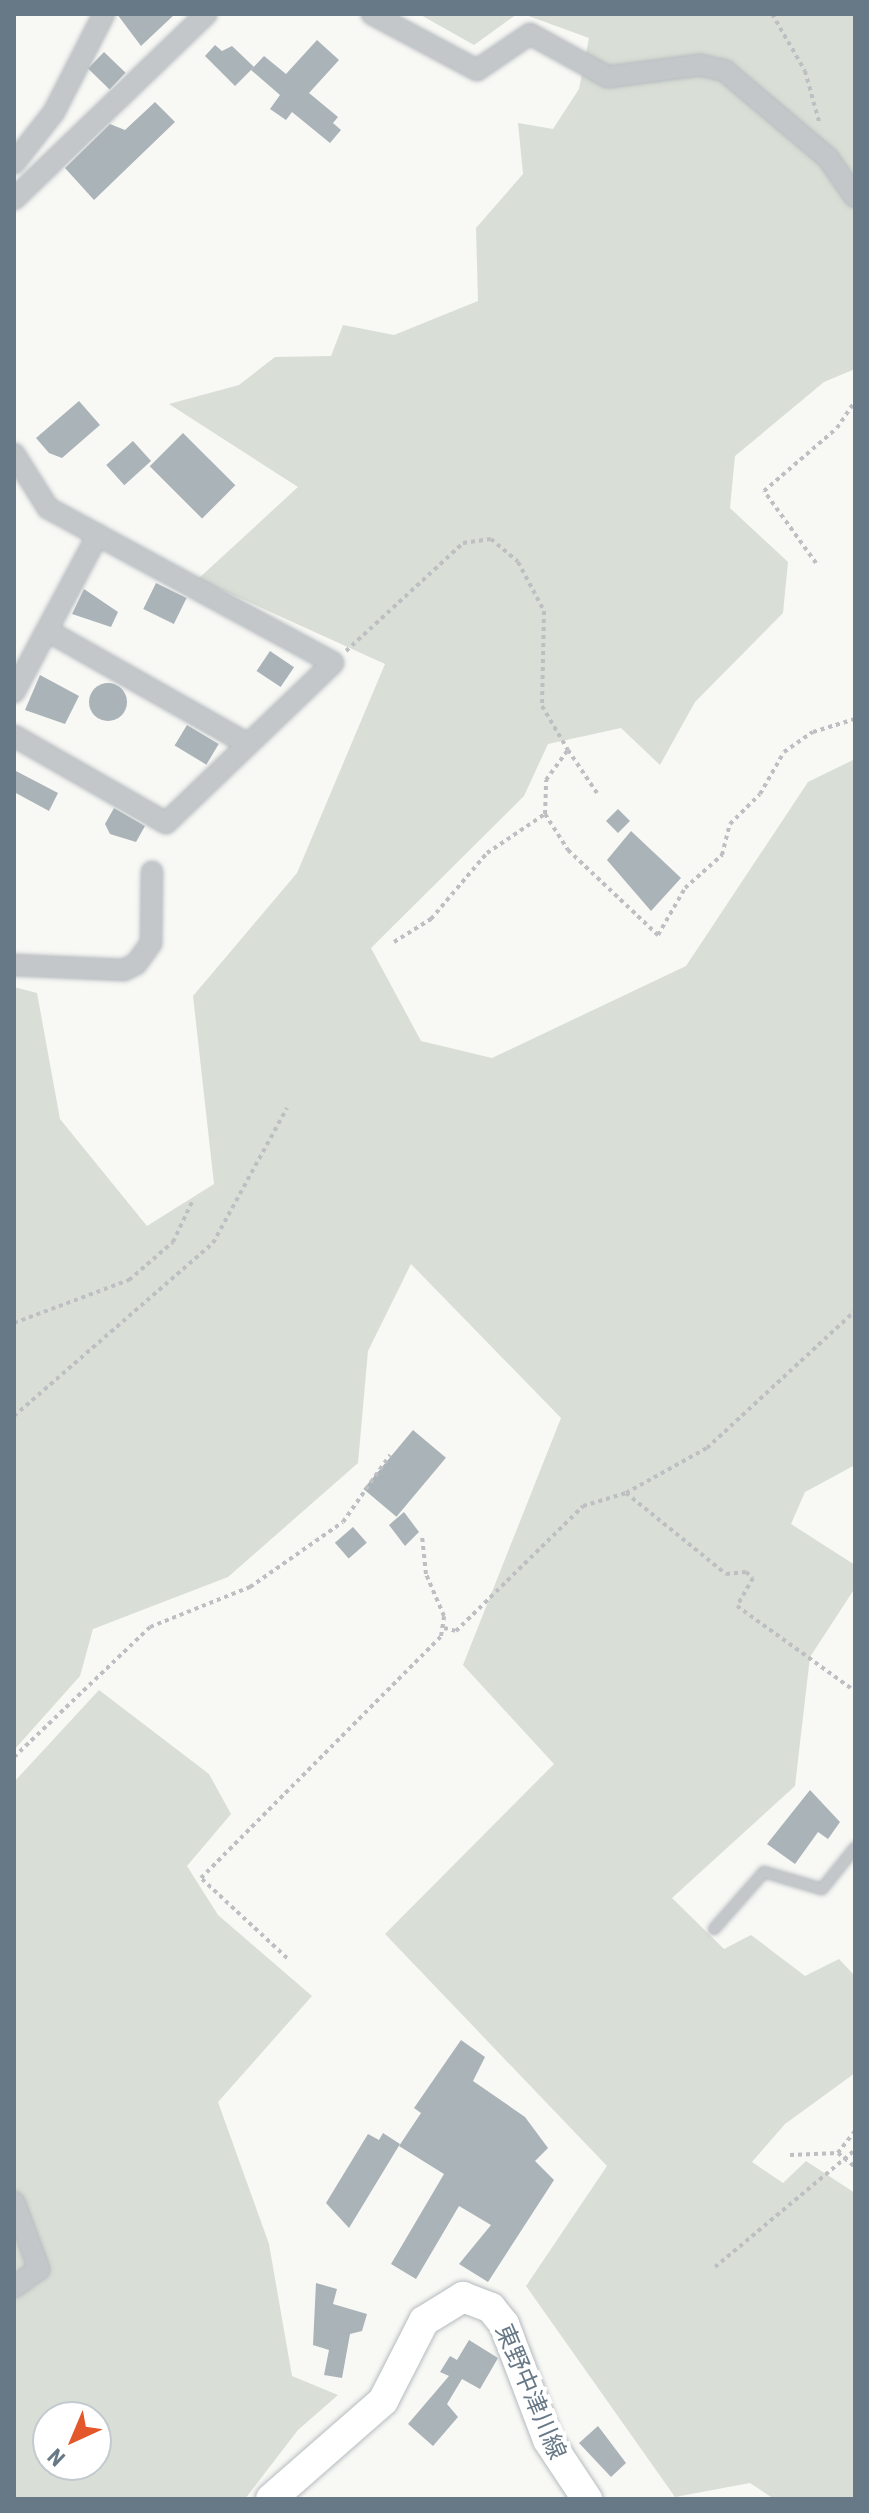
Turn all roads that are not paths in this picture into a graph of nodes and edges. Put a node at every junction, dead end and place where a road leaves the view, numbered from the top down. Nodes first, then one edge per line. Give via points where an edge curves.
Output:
1 (104, 14) edge
2 (206, 14) edge
3 (372, 14) edge
4 (14, 163) edge
5 (855, 197) edge
6 (14, 199) edge
7 (14, 454) edge
8 (98, 535) junction
9 (48, 631) junction
10 (14, 692) edge
11 (14, 736) edge
12 (248, 744) junction
13 (152, 872) dead end
14 (14, 965) edge
15 (855, 1848) edge
16 (714, 1929) dead end
17 (14, 2202) edge
18 (14, 2287) edge
19 (271, 2499) edge
20 (587, 2499) edge

1 - 4 street via 54,112
2 - 6 street
3 - 5 street via 477,70 530,34 608,77 700,65 725,71 828,158
7 - 8 street via 48,508
8 - 9 street
8 - 12 street via 333,663
9 - 10 street
9 - 12 street
11 - 12 street via 166,823
13 - 14 street via 151,943 136,964 124,970
15 - 16 lane via 822,1889 764,1872
17 - 18 street via 39,2269
19 - 20 main road, 東野中津川線 via 383,2401 424,2321 463,2297 491,2308 504,2324 548,2440

